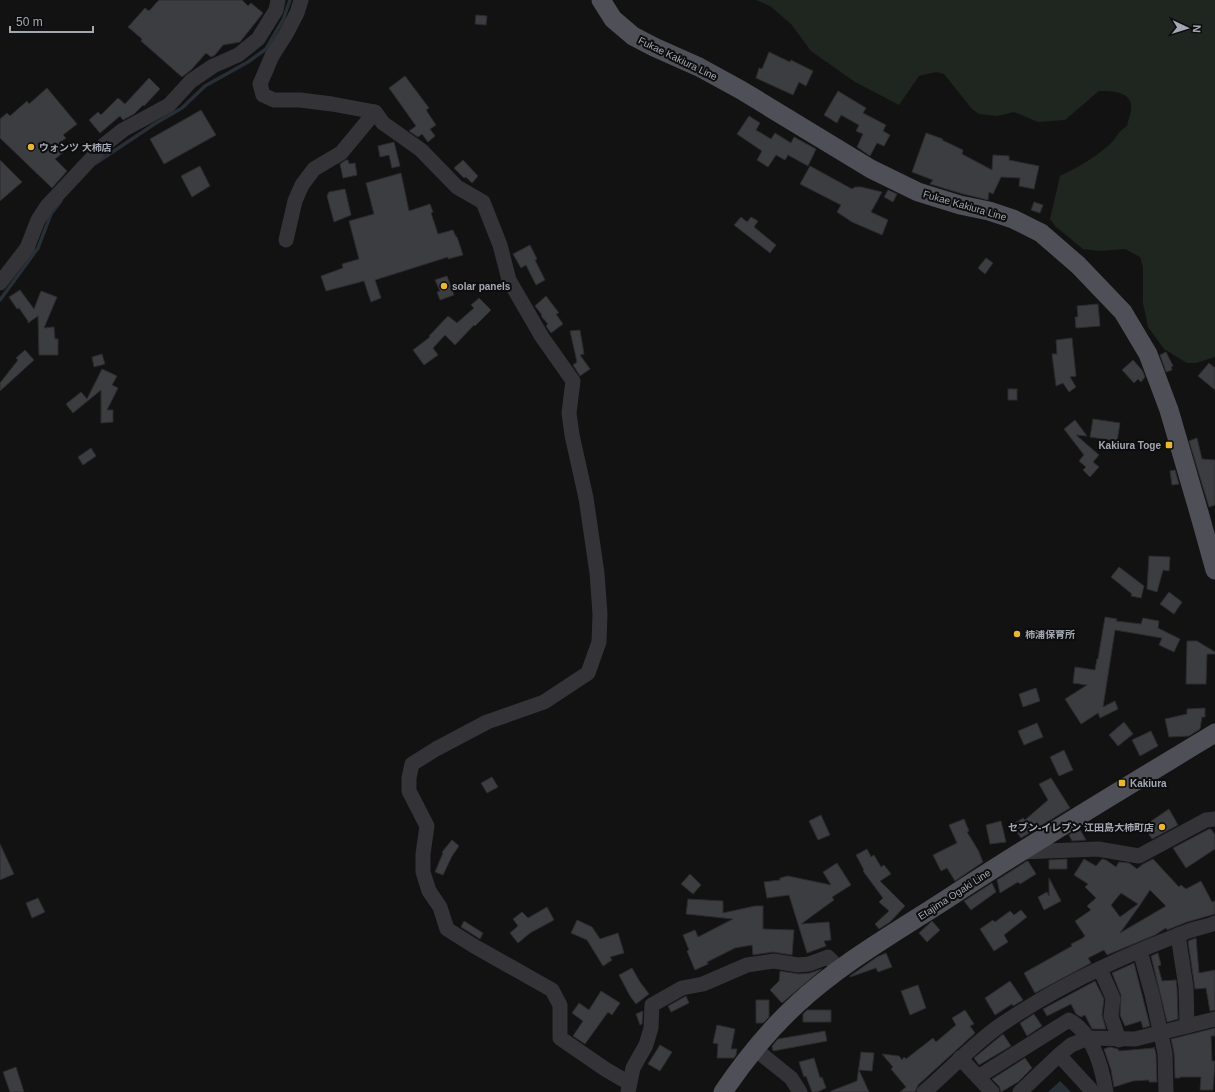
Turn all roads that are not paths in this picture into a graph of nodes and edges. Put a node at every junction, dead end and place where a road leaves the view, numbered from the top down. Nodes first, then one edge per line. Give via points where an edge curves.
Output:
1 (278, 0) edge
2 (301, 0) edge
3 (601, 0) edge
4 (375, 112) junction
5 (286, 240) dead end
6 (0, 283) edge
7 (1215, 570) edge
8 (1215, 733) edge
9 (1215, 819) edge
10 (1018, 852) junction
11 (1215, 923) edge
12 (1178, 935) junction
13 (1140, 951) junction
14 (840, 969) junction
15 (1100, 969) junction
16 (1215, 1019) edge
17 (1187, 1026) junction
18 (1160, 1033) junction
19 (1088, 1038) junction
20 (1119, 1040) junction
21 (755, 1049) junction
22 (1059, 1055) junction
23 (960, 1058) junction
24 (978, 1077) junction
25 (629, 1087) edge
26 (723, 1092) edge
27 (800, 1092) edge
28 (924, 1092) edge
29 (992, 1092) edge
30 (1020, 1092) edge
31 (1093, 1092) edge
32 (1106, 1092) edge
33 (1166, 1092) edge

1 - 6 street via 276,10 258,39 238,54 213,66 191,81 168,105 123,130 104,145 47,206 38,220 27,248
2 - 4 street via 297,13 272,56 260,84 263,95 274,100 300,100
3 - 7 main road, Fukae Kakiura Line via 614,19 633,36 741,90 871,169 918,192 990,211 1013,220 1041,233 1078,265 1123,312 1148,354 1169,410
4 - 5 street via 341,153 314,169 302,184 294,201
4 - 25 street via 383,123 421,150 457,187 483,202 500,245 509,280 542,338 573,381 569,413 586,498 600,614 599,642 588,673 544,702 487,722 412,764 409,791 427,826 423,854 429,892 440,907 447,929 552,990 560,1006 560,1038
8 - 10 main road, Etajima Ogaki Line
9 - 10 street via 1206,820 1139,856 1098,849
10 - 14 main road, Etajima Ogaki Line
11 - 12 street
12 - 13 street
12 - 17 street via 1186,987
13 - 15 street
13 - 18 street
14 - 21 main road, Etajima Ogaki Line via 796,1004
14 - 25 street via 828,957 798,965 774,961 747,965 703,984 682,988 652,1005 651,1028 646,1045 633,1068
15 - 20 street via 1114,998 1111,1016
15 - 23 street via 1050,994 1002,1024
16 - 17 street
17 - 18 street
18 - 20 street
18 - 33 street via 1165,1053
19 - 20 street
19 - 22 street via 1072,1045
19 - 24 street via 1069,1020
19 - 32 street via 1096,1054
21 - 26 main road, Etajima Ogaki Line
21 - 27 street via 791,1078
22 - 30 street
22 - 31 street
23 - 24 street
23 - 28 street
24 - 29 street

